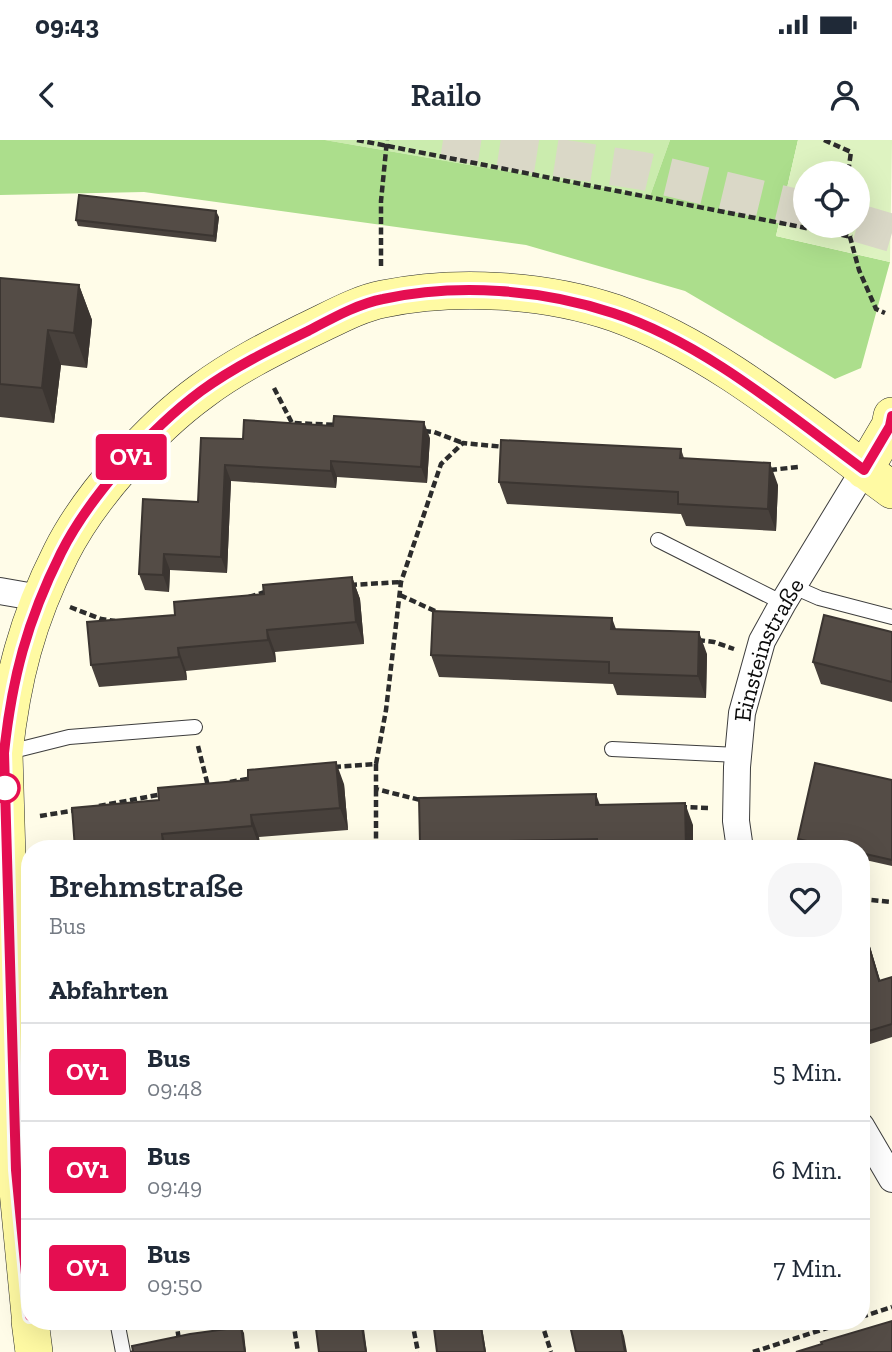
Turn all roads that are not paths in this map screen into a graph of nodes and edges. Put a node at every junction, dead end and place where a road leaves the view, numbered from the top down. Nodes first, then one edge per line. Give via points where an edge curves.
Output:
1 (892, 416) edge
2 (878, 480) edge
3 (658, 540) dead end
4 (0, 591) edge
5 (788, 595) junction
6 (53, 602) junction
7 (892, 617) edge
8 (195, 727) road end
9 (612, 749) dead end
10 (4, 753) junction
11 (738, 755) junction
12 (739, 840) edge
13 (21, 1092) edge
14 (21, 1119) edge
15 (870, 1141) edge
16 (892, 1178) edge
17 (8, 1181) edge
18 (21, 1283) edge
19 (29, 1330) edge
20 (119, 1330) edge
21 (34, 1352) edge
22 (123, 1352) edge

1 - 2 street
2 - 5 street, Einsteinstraße
2 - 6 street via 737,377 614,313 537,295 498,292 433,292 380,299 245,362 200,392 124,465 90,507 62,550
3 - 5 lane
4 - 6 street
5 - 7 lane
5 - 11 street, Einsteinstraße via 762,641 742,713
6 - 10 street via 15,673
8 - 10 lane via 69,737
9 - 11 lane
10 - 13 street
11 - 12 street, Einsteinstraße
14 - 17 street
15 - 16 street
17 - 18 street
19 - 21 street
20 - 22 lane

